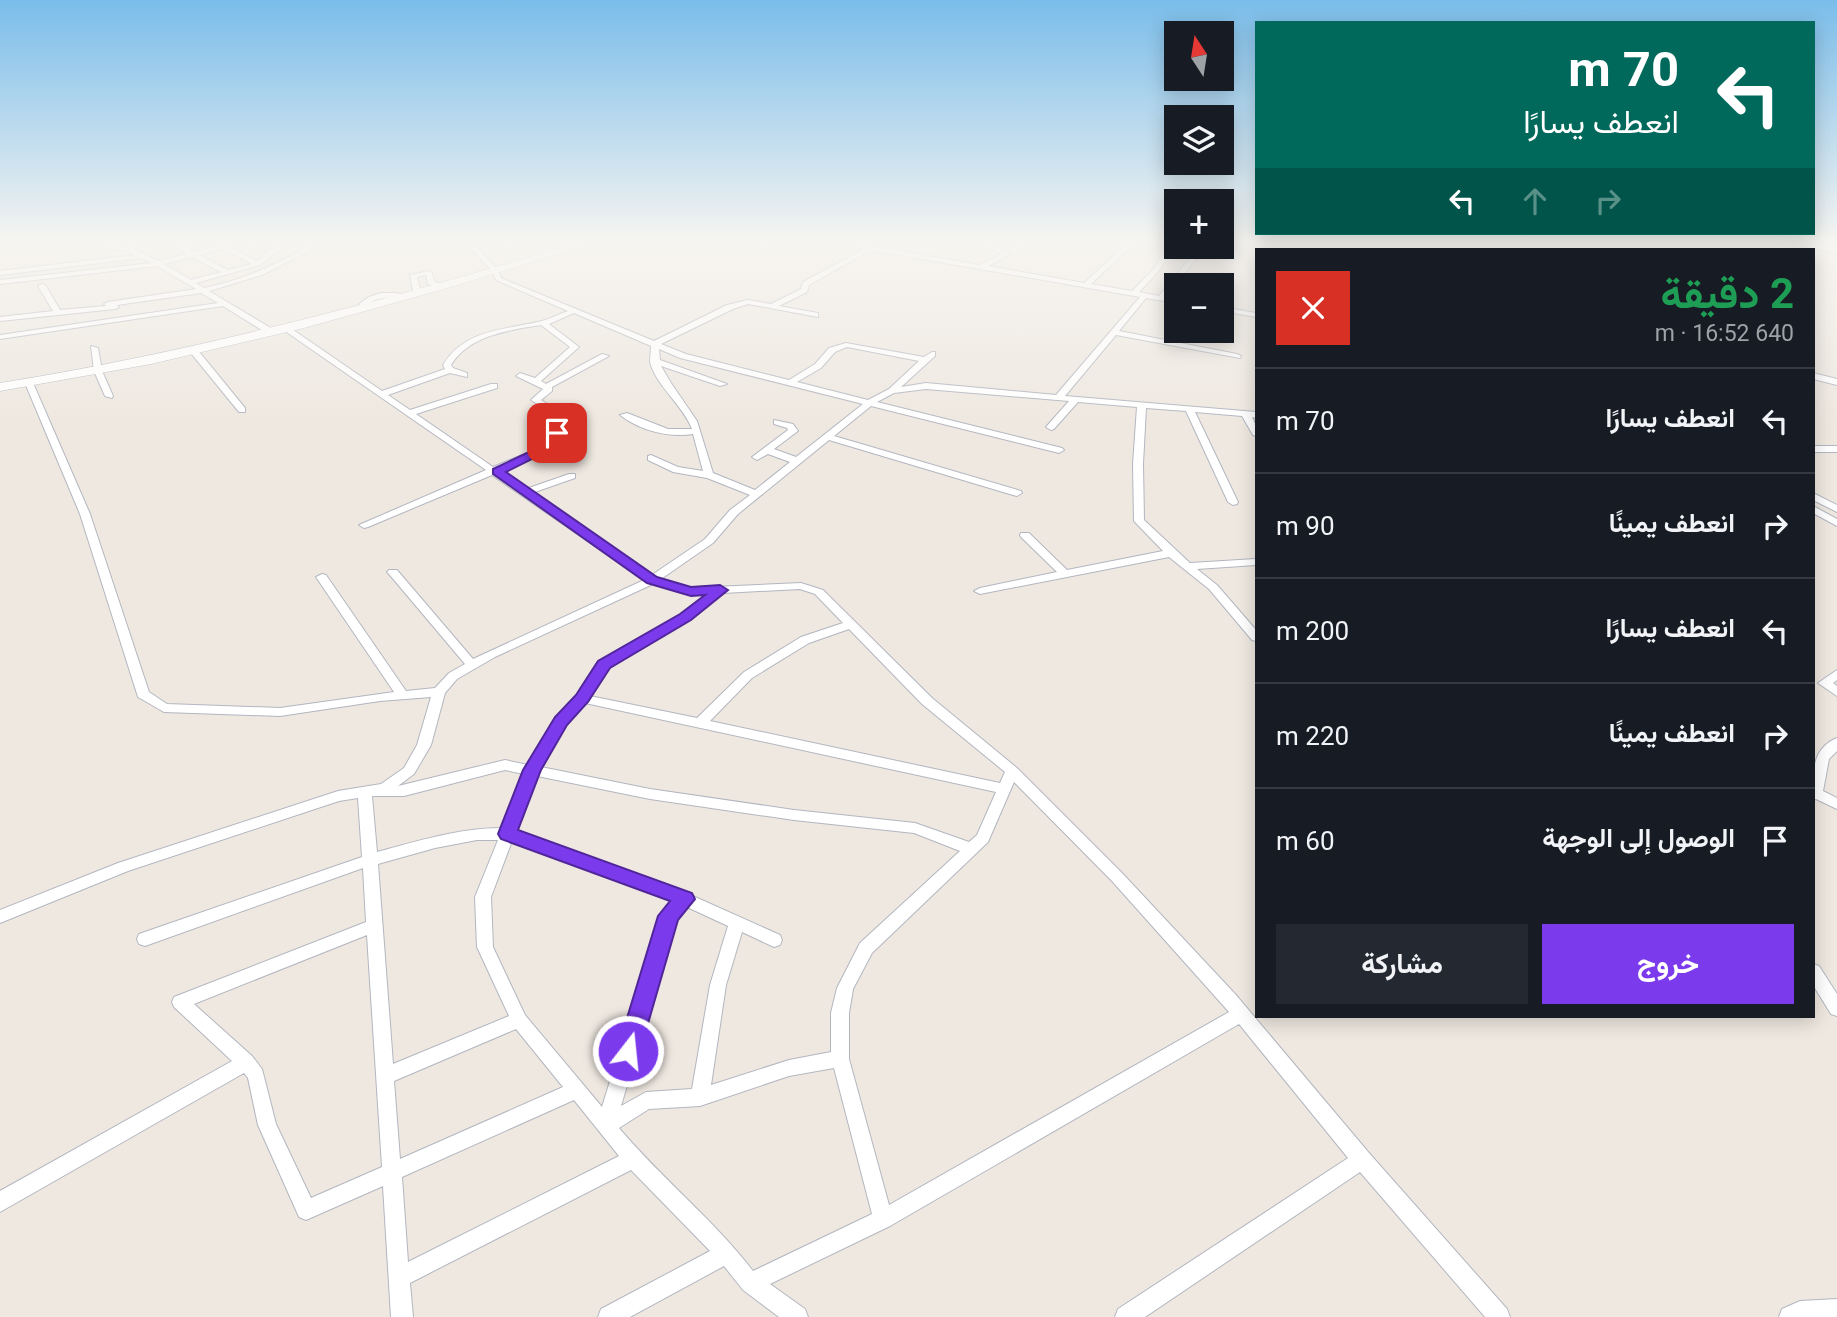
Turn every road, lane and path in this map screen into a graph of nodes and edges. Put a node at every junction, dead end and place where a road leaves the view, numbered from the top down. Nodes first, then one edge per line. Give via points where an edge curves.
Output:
1 (51, 302) edge
2 (118, 302) edge
3 (159, 302) edge
4 (221, 302) edge
5 (387, 302) edge
6 (554, 302) edge
7 (746, 302) edge
8 (751, 302) edge
9 (779, 302) edge
10 (1139, 302) edge
11 (108, 304) dead end
12 (224, 304) junction
13 (772, 306) junction
14 (574, 311) junction
15 (1234, 311) edge
16 (58, 313) junction
17 (1255, 315) edge
18 (815, 316) dead end
19 (0, 319) edge
20 (542, 323) junction
21 (286, 329) junction
22 (271, 332) junction
23 (1114, 332) junction
24 (0, 337) edge
25 (654, 344) junction
26 (94, 348) dead end
27 (192, 350) junction
28 (605, 356) dead end
29 (1237, 356) dead end
30 (654, 361) junction
31 (450, 370) junction
32 (97, 371) junction
33 (464, 375) dead end
34 (520, 376) dead end
35 (1815, 376) edge
36 (536, 381) junction
37 (791, 382) junction
38 (1837, 382) edge
39 (29, 383) junction
40 (723, 384) dead end
41 (494, 386) dead end
42 (548, 386) junction
43 (0, 387) edge
44 (892, 391) junction
45 (383, 394) junction
46 (109, 396) dead end
47 (1059, 397) junction
48 (1077, 398) junction
49 (872, 401) junction
50 (1142, 404) junction
51 (1189, 409) junction
52 (242, 410) dead end
53 (411, 413) junction
54 (624, 415) dead end
55 (1251, 415) edge
56 (777, 422) dead end
57 (1051, 427) dead end
58 (696, 432) junction
59 (827, 437) junction
60 (1818, 449) edge
61 (1837, 449) edge
62 (767, 450) junction
63 (1059, 450) dead end
64 (757, 457) dead end
65 (651, 458) dead end
66 (797, 461) junction
67 (497, 471) junction
68 (709, 475) junction
69 (572, 476) dead end
70 (526, 492) junction
71 (1017, 493) dead end
72 (757, 494) junction
73 (1815, 501) edge
74 (1233, 502) dead end
75 (1815, 502) edge
76 (1837, 509) edge
77 (1837, 523) edge
78 (364, 525) dead end
79 (1025, 535) dead end
80 (1171, 553) junction
81 (1255, 562) edge
82 (1187, 566) junction
83 (393, 572) dead end
84 (1063, 572) junction
85 (321, 577) dead end
86 (652, 580) junction
87 (720, 590) junction
88 (980, 591) dead end
89 (849, 625) junction
90 (1255, 636) edge
91 (472, 665) junction
92 (1837, 674) edge
93 (439, 692) junction
94 (1837, 692) edge
95 (403, 695) junction
96 (582, 698) junction
97 (699, 724) junction
98 (1837, 743) edge
99 (532, 770) junction
100 (1012, 771) junction
101 (1004, 789) junction
102 (1815, 789) edge
103 (365, 791) junction
104 (1815, 794) edge
105 (1837, 804) edge
106 (508, 834) junction
107 (971, 849) junction
108 (370, 860) junction
109 (685, 899) junction
110 (0, 917) edge
111 (737, 923) junction
112 (375, 925) junction
113 (145, 939) dead end
114 (774, 940) dead end
115 (1815, 974) edge
116 (1837, 1009) edge
117 (1241, 1013) junction
118 (519, 1020) junction
119 (839, 1059) junction
120 (246, 1062) junction
121 (385, 1076) junction
122 (577, 1090) junction
123 (700, 1097) junction
124 (606, 1126) junction
125 (633, 1159) junction
126 (1362, 1160) junction
127 (392, 1173) junction
128 (0, 1202) edge
129 (883, 1219) junction
130 (727, 1253) junction
131 (399, 1278) junction
132 (750, 1283) junction
133 (1837, 1310) edge
134 (402, 1317) edge
135 (608, 1317) edge
136 (797, 1317) edge
137 (1126, 1317) edge
138 (1499, 1317) edge
139 (1790, 1317) edge

1 - 16 street
2 - 11 street
3 - 16 street
4 - 12 street
5 - 21 street
6 - 14 street
7 - 25 street
8 - 13 street
9 - 13 street
10 - 23 street
12 - 22 street
12 - 24 street
13 - 18 street
14 - 20 street
14 - 25 street
15 - 17 street
16 - 19 street
20 - 31 street via 506,329 458,347 447,365
20 - 36 street via 575,347
21 - 22 street
21 - 45 street
22 - 27 street
23 - 29 street
23 - 47 street
25 - 30 street
25 - 37 street via 683,356
26 - 32 street
27 - 32 street
27 - 52 street
28 - 42 street
30 - 40 street
30 - 58 street
31 - 33 street
31 - 45 street
32 - 39 street
32 - 46 street
34 - 36 street
35 - 38 street
36 - 42 street
37 - 44 street via 818,366 832,350 846,345 929,357
37 - 49 street
39 - 43 street
39 - 95 street via 85,514 143,694 164,708 280,712
41 - 53 street
42 - 67 street via 535,400 562,416 554,443
44 - 47 street via 926,386
44 - 49 street
45 - 53 street
47 - 48 street
48 - 50 street
48 - 57 street
49 - 59 street
49 - 63 street
50 - 51 street
50 - 80 street via 1139,521
51 - 55 street
51 - 74 street
53 - 67 street
54 - 58 street via 664,433
56 - 62 street via 793,431
58 - 68 street
59 - 66 street
59 - 71 street
60 - 61 street
62 - 64 street
62 - 66 street
65 - 68 street via 676,470
66 - 72 street
67 - 70 street
67 - 78 street
68 - 72 street
69 - 70 street
70 - 86 street
72 - 86 street via 709,541
73 - 76 street
75 - 77 street
79 - 84 street
80 - 82 street
80 - 84 street
81 - 82 street
82 - 90 street via 1213,587
83 - 91 street
84 - 88 street
85 - 95 street
86 - 87 street via 691,591
86 - 91 street
87 - 89 street via 802,586 819,592
87 - 96 street via 686,617 604,665
89 - 97 street via 804,640 748,675
89 - 100 street via 927,701
91 - 93 street via 453,676
92 - 94 street via 1824,682
93 - 95 street
93 - 103 street via 424,745 409,771 386,788
96 - 97 street
96 - 99 street via 561,722
97 - 101 street
98 - 102 street via 1822,757
99 - 103 street via 505,765 404,791
99 - 106 street
99 - 107 street via 650,794 915,828
100 - 101 street
100 - 117 street
101 - 107 street via 983,838
103 - 108 street
103 - 110 street via 123,867
104 - 105 street
106 - 108 street via 477,834
106 - 109 street
106 - 118 street via 483,897 485,947
107 - 119 street via 866,948 845,988
108 - 112 street
108 - 113 street
109 - 111 street
109 - 124 street via 669,916
111 - 114 street
111 - 123 street via 718,985
112 - 120 street via 180,1002
112 - 121 street
115 - 116 street
117 - 126 street
117 - 129 street
118 - 121 street
118 - 122 street
119 - 123 street via 789,1068
119 - 129 street
120 - 127 street via 256,1075 267,1125 306,1210
120 - 128 street
121 - 127 street
122 - 124 street
122 - 127 street
123 - 124 street via 646,1101
124 - 125 street
125 - 130 street
125 - 131 street
126 - 137 street
126 - 138 street
127 - 131 street
129 - 132 street
130 - 132 street
130 - 135 street
131 - 134 street
132 - 136 street
133 - 139 street

